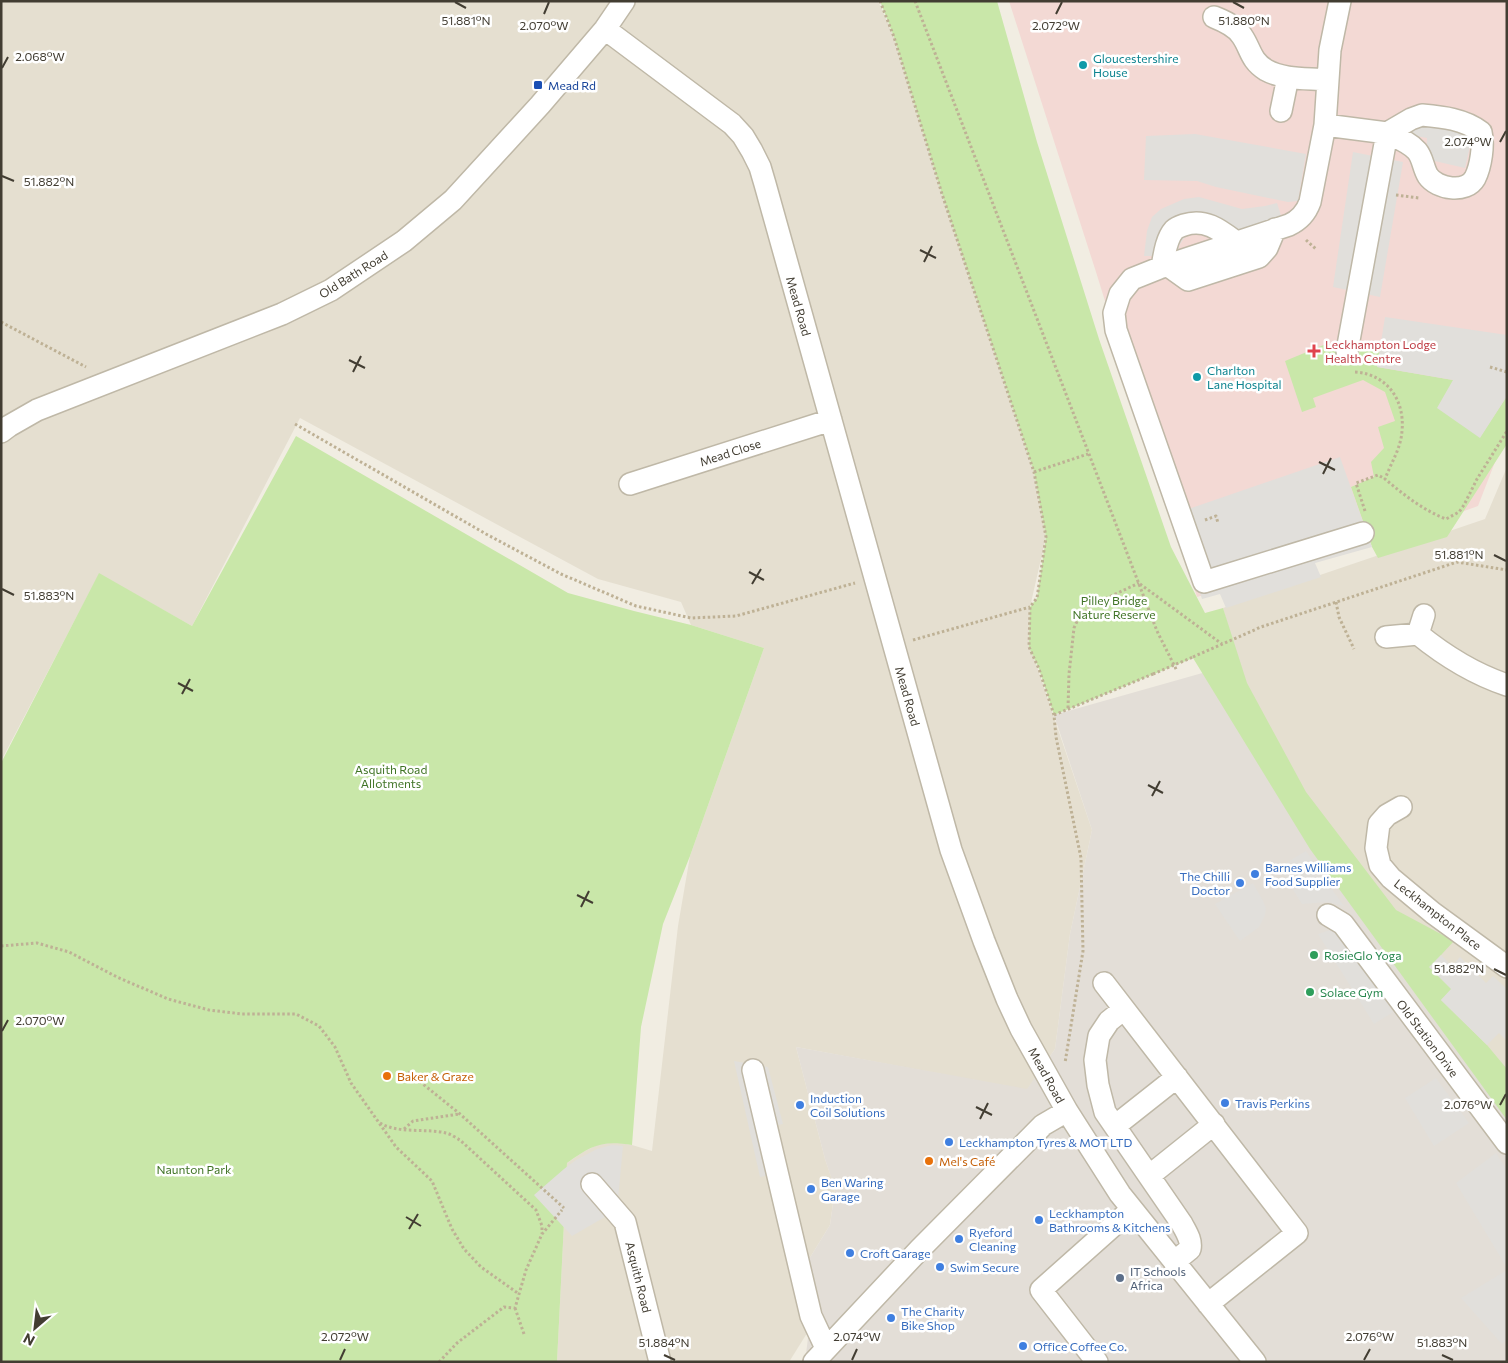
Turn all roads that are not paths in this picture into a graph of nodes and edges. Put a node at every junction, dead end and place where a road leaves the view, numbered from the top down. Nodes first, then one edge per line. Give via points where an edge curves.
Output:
1 (624, 1) edge
2 (1340, 1) edge
3 (1214, 16) dead end
4 (605, 29) junction
5 (1288, 77) junction
6 (1327, 80) junction
7 (1281, 111) dead end
8 (1325, 124) junction
9 (1186, 220) junction
10 (1275, 229) junction
11 (1236, 242) junction
12 (1165, 266) junction
13 (1200, 271) junction
14 (1347, 351) road end
15 (831, 420) junction
16 (1, 432) edge
17 (630, 484) dead end
18 (1363, 533) dead end
19 (1386, 637) dead end
20 (1507, 685) edge
21 (1401, 807) dead end
22 (1328, 915) dead end
23 (1507, 966) edge
24 (1104, 983) dead end
25 (1124, 1008) junction
26 (753, 1070) dead end
27 (1177, 1077) junction
28 (1067, 1111) junction
29 (1214, 1124) junction
30 (1115, 1126) junction
31 (1507, 1143) edge
32 (1150, 1176) junction
33 (592, 1184) dead end
34 (1132, 1209) junction
35 (1174, 1262) junction
36 (1208, 1304) junction
37 (820, 1355) edge
38 (660, 1362) edge
39 (1097, 1362) edge
40 (1255, 1362) edge

1 - 4 street, Old Bath Road
2 - 6 street
3 - 5 street via 1236,29 1247,49 1264,68
4 - 15 street, Mead Road via 721,115 743,136 752,151 765,184
4 - 16 street, Old Bath Road via 453,200 404,241 330,290 282,314 37,410
5 - 6 street
5 - 7 street
6 - 8 street
8 - 10 street via 1307,210 1296,222
8 - 14 street via 1387,133
9 - 11 street via 1205,223
9 - 12 street via 1169,239
9 - 13 street
10 - 11 street
10 - 13 street via 1267,248 1258,257
11 - 13 street
12 - 13 street
12 - 18 street via 1132,279 1120,294 1114,312 1116,330 1204,582
15 - 17 street, Mead Close
15 - 28 street, Mead Road via 951,850 1007,999
19 - 20 street via 1421,625 1454,660
21 - 23 street, Leckhampton Place via 1379,824 1376,848 1380,865 1390,878 1433,913
22 - 31 street, Old Station Drive via 1343,924
24 - 25 street
25 - 27 street
25 - 30 street via 1109,1021 1099,1036 1095,1060 1105,1112
26 - 37 street
27 - 29 street
27 - 30 street
28 - 34 street, Mead Road
28 - 37 street via 1043,1124
29 - 32 street
29 - 36 street via 1298,1233
30 - 32 street
32 - 35 street via 1191,1243 1190,1249
33 - 38 street, Asquith Road via 625,1222
34 - 35 street, Mead Road
34 - 39 street via 1041,1290
35 - 36 street, Mead Road
36 - 40 street, Mead Road

